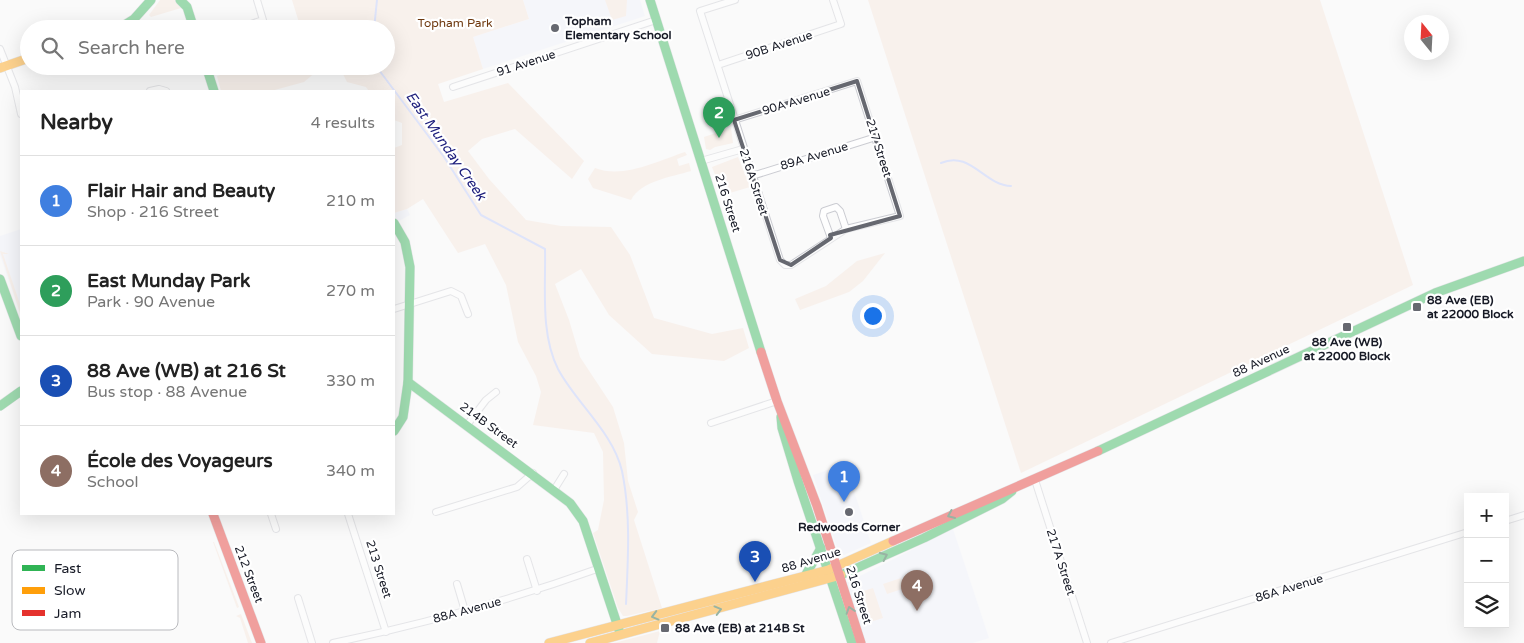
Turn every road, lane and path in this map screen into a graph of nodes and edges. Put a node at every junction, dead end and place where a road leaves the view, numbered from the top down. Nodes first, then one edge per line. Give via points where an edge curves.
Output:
1 (151, 0) edge
2 (180, 0) edge
3 (257, 0) edge
4 (650, 0) edge
5 (735, 0) edge
6 (833, 0) edge
7 (131, 20) edge
8 (191, 20) edge
9 (264, 20) edge
10 (656, 20) junction
11 (0, 50) edge
12 (20, 61) edge
13 (718, 66) junction
14 (3, 67) edge
15 (209, 75) edge
16 (857, 81) joint
17 (453, 87) dead end
18 (214, 90) edge
19 (20, 110) edge
20 (734, 120) junction
21 (876, 137) junction
22 (743, 149) junction
23 (701, 161) junction
24 (752, 176) junction
25 (395, 225) edge
26 (846, 229) junction
27 (831, 238) junction
28 (1524, 261) edge
29 (0, 278) edge
30 (410, 304) junction
31 (395, 309) edge
32 (468, 314) dead end
33 (20, 333) edge
34 (408, 382) junction
35 (20, 385) edge
36 (496, 392) dead end
37 (20, 393) edge
38 (10, 398) junction
39 (777, 401) junction
40 (0, 406) edge
41 (781, 414) junction
42 (711, 423) dead end
43 (468, 424) junction
44 (395, 429) edge
45 (533, 473) junction
46 (564, 474) dead end
47 (1035, 480) junction
48 (554, 490) junction
49 (436, 512) dead end
50 (213, 515) edge
51 (271, 515) edge
52 (348, 515) edge
53 (1524, 515) edge
54 (1509, 519) edge
55 (276, 529) dead end
56 (1464, 533) edge
57 (821, 548) junction
58 (527, 559) dead end
59 (598, 569) junction
60 (834, 573) junction
61 (805, 576) junction
62 (457, 584) dead end
63 (537, 591) junction
64 (298, 598) dead end
65 (465, 611) junction
66 (617, 626) junction
67 (386, 632) junction
68 (620, 635) junction
69 (262, 643) edge
70 (312, 643) edge
71 (333, 643) edge
72 (549, 643) edge
73 (590, 643) edge
74 (852, 643) edge
75 (861, 643) edge
76 (1087, 643) edge
77 (1111, 643) edge

1 - 7 main road
2 - 8 main road via 187,7
3 - 9 street
4 - 10 main road, 216 Street
5 - 13 street, 216A Street via 700,11
6 - 13 street, 90B Avenue via 841,24
10 - 17 street, 91 Avenue
10 - 23 main road, 216 Street
11 - 14 street
12 - 14 main road
13 - 20 street, 216A Street
14 - 19 street via 13,81
15 - 18 main road
16 - 20 street, 90A Avenue
16 - 21 street, 217 Street
20 - 22 street, 216A Street
21 - 24 street, 89A Avenue
21 - 26 street, 217 Street via 900,216
22 - 23 street
22 - 24 street, 216A Street
23 - 39 main road, 216 Street
24 - 27 street, 216A Street via 780,260 785,265 791,265
25 - 30 main road via 406,242 410,259
26 - 27 street
26 - 27 street via 836,207 824,212
28 - 47 main road, 88 Avenue via 1435,293
29 - 33 main road
30 - 31 street
30 - 32 street via 455,291 463,299
30 - 34 main road
34 - 43 main road, 214B Street
34 - 44 main road via 403,417
35 - 38 main road
36 - 43 street
37 - 38 main road
38 - 40 main road
39 - 41 main road, 216 Street
39 - 42 street
41 - 57 main road, 216 Street via 782,428
41 - 60 main road, 216 Street via 792,435
43 - 45 main road, 214B Street
45 - 48 main road, 214B Street
45 - 49 street via 517,486
46 - 48 street
47 - 60 main road, 88 Avenue via 999,493
47 - 76 street, 217A Street
48 - 59 main road, 214B Street via 570,503 583,521
50 - 69 main road, 212 Street
51 - 55 street
52 - 67 street, 213 Street
53 - 54 street
56 - 77 street, 86A Avenue
57 - 60 main road, 216 Street
57 - 61 main road
58 - 63 street
59 - 63 street, 88A Avenue
59 - 66 main road, 214B Street
60 - 61 main road, 88 Avenue
68 -> 60 main road, 88 Avenue
60 - 74 main road, 216 Street
75 -> 60 main road, 216 Street
61 -> 66 main road, 88 Avenue
62 - 65 street
63 - 65 street, 88A Avenue
64 - 70 street
65 - 67 street, 88A Avenue
66 - 68 main road, 214B Street
66 - 72 main road, 88 Avenue
67 - 71 street, 88A Avenue
68 - 73 main road, 88 Avenue

